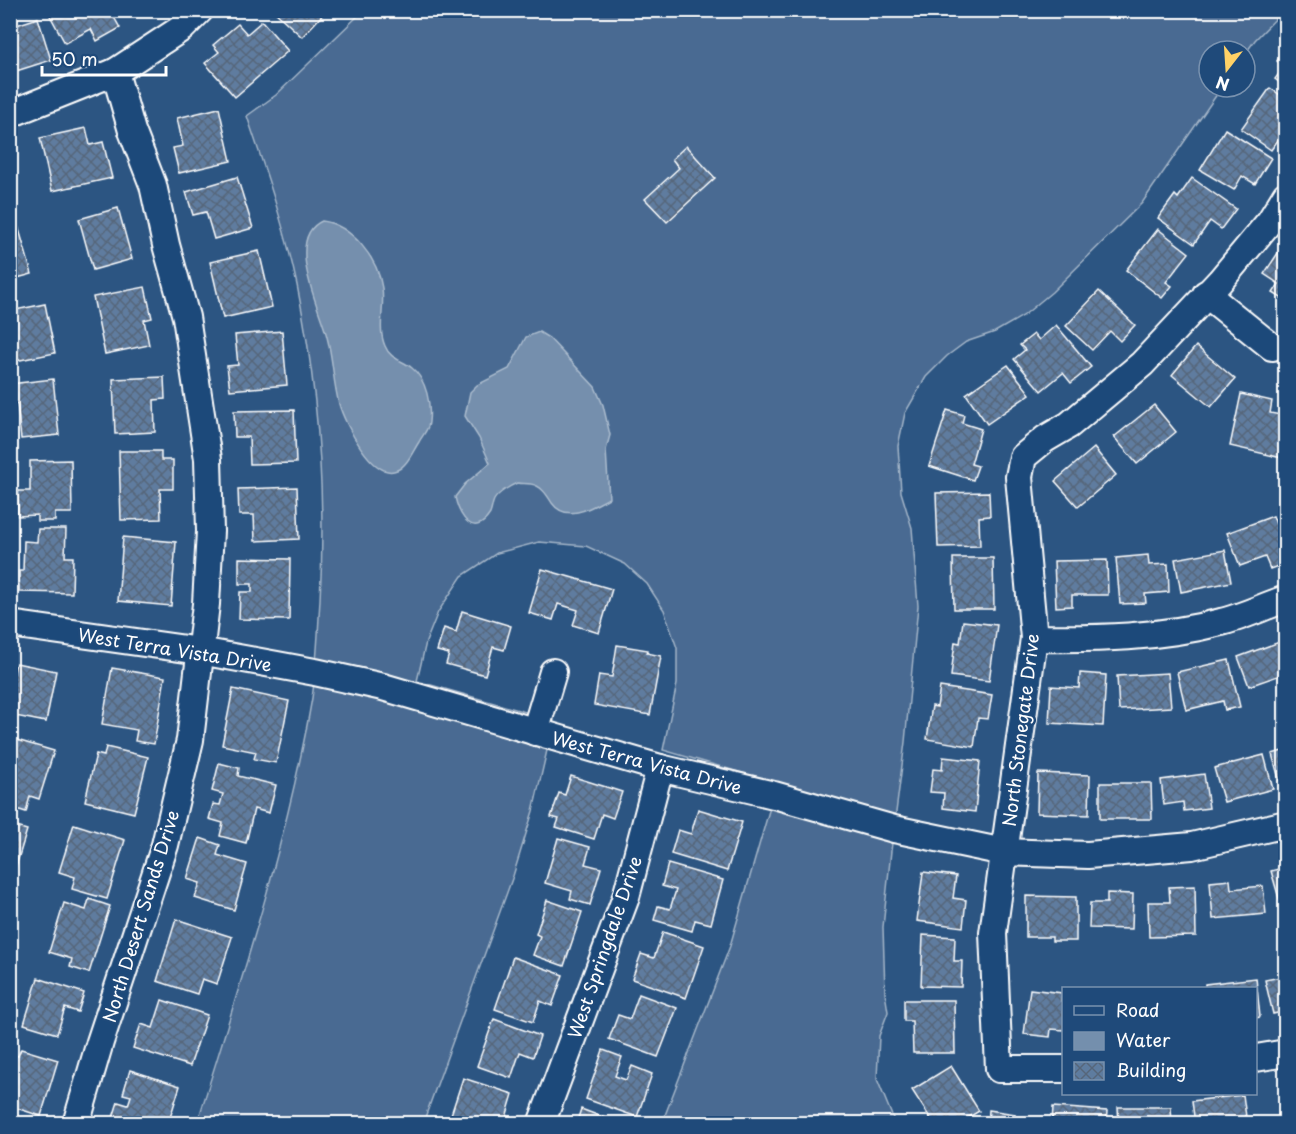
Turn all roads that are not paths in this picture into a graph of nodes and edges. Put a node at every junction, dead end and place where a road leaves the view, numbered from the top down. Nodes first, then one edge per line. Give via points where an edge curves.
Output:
1 (200, 10) edge
2 (115, 72) junction
3 (10, 114) edge
4 (1286, 195) edge
5 (1206, 294) junction
6 (1272, 347) dead end
7 (1286, 599) edge
8 (10, 624) edge
9 (1034, 638) junction
10 (200, 651) junction
11 (552, 672) dead end
12 (535, 732) junction
13 (660, 768) junction
14 (1286, 824) edge
15 (1005, 852) junction
16 (1286, 1053) edge
17 (1257, 1058) edge
18 (1062, 1069) edge
19 (76, 1124) edge
20 (541, 1124) edge

1 - 2 street via 182,28
2 - 3 street
2 - 10 street, North Desert Sands Drive via 153,185 186,317 208,459 210,531
4 - 5 street, North Stonegate Drive via 1270,221
5 - 6 street
5 - 9 street, North Stonegate Drive via 1142,364 1070,425 1023,457 1019,477
7 - 9 street via 1222,622 1171,632 1091,639
8 - 10 street, West Terra Vista Drive
9 - 15 street, North Stonegate Drive
10 - 12 street, West Terra Vista Drive via 383,687
10 - 19 street, North Desert Sands Drive via 190,740 165,845
11 - 12 street
12 - 13 street, West Terra Vista Drive
13 - 15 street, West Terra Vista Drive via 894,829
13 - 20 street, West Springdale Drive via 626,897
14 - 15 street, West Terra Vista Drive via 1192,846 1088,855
15 - 18 street, North Stonegate Drive via 993,933 999,1069
16 - 17 street

